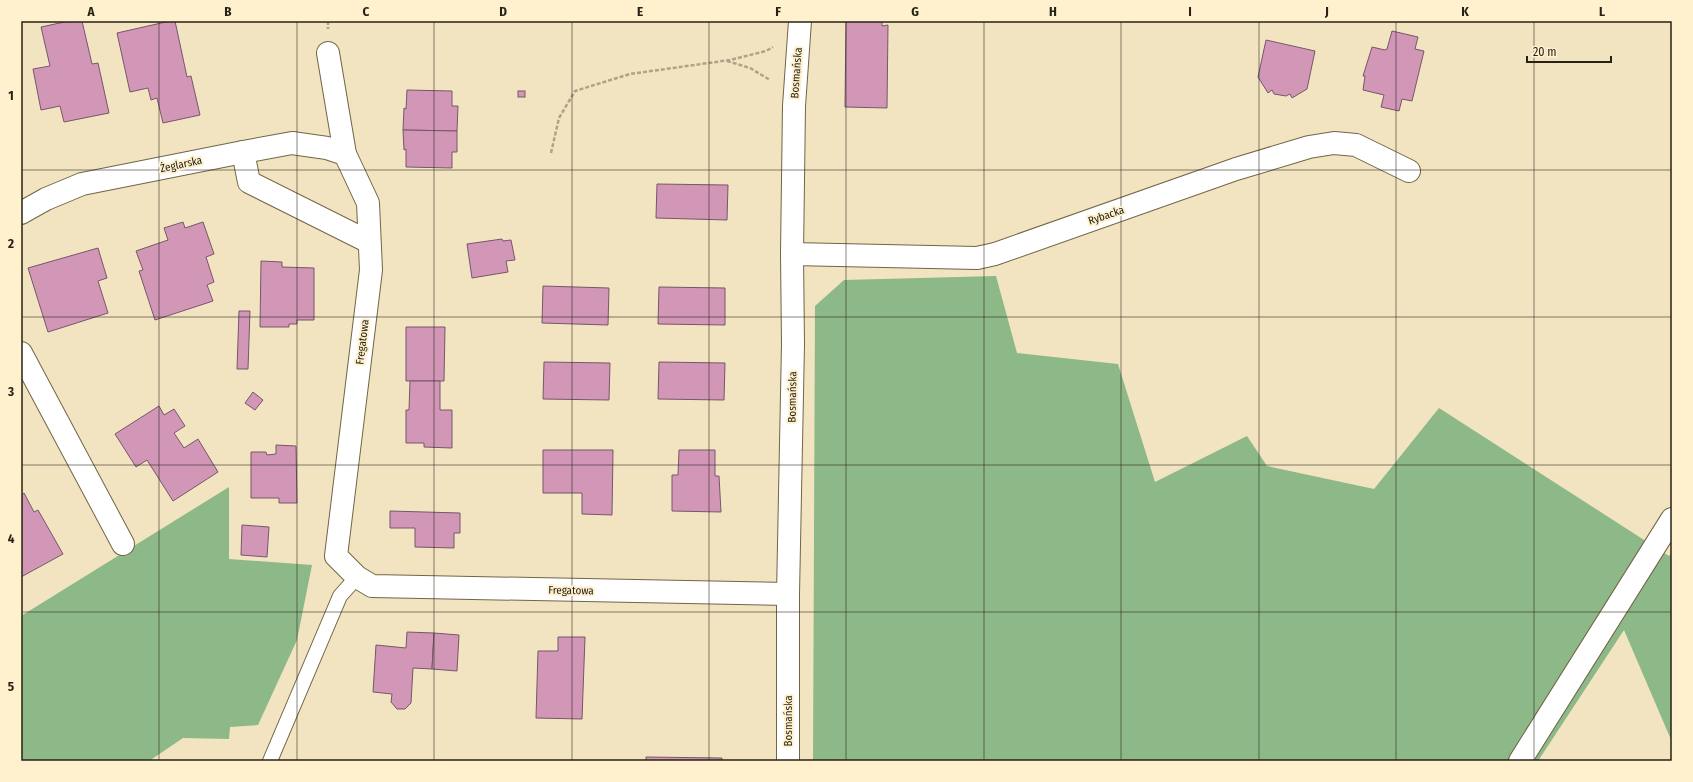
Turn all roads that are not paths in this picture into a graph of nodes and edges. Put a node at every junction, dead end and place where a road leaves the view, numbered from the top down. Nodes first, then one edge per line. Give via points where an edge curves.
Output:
1 (800, 27) edge
2 (328, 53) dead end
3 (243, 152) junction
4 (345, 154) junction
5 (1409, 171) dead end
6 (21, 213) edge
7 (369, 242) junction
8 (792, 254) junction
9 (21, 353) edge
10 (1672, 519) edge
11 (123, 544) dead end
12 (357, 577) junction
13 (788, 594) junction
14 (270, 761) edge
15 (788, 761) edge
16 (1520, 761) edge

1 - 8 street, Bosmańska via 794,106
2 - 4 street, Fregatowa
3 - 4 street, Żeglarska via 292,143 327,148
3 - 6 street, Żeglarska via 82,184
3 - 7 street via 249,182
4 - 7 street, Fregatowa via 368,203
5 - 8 street, Rybacka via 1356,145 1334,143 1309,147 1236,169 995,254 977,258
7 - 12 street, Fregatowa via 371,270 336,556
8 - 13 street, Bosmańska via 794,344
9 - 11 street
10 - 16 street
12 - 13 street, Fregatowa via 372,586
12 - 14 lane via 340,596
13 - 15 street, Bosmańska

